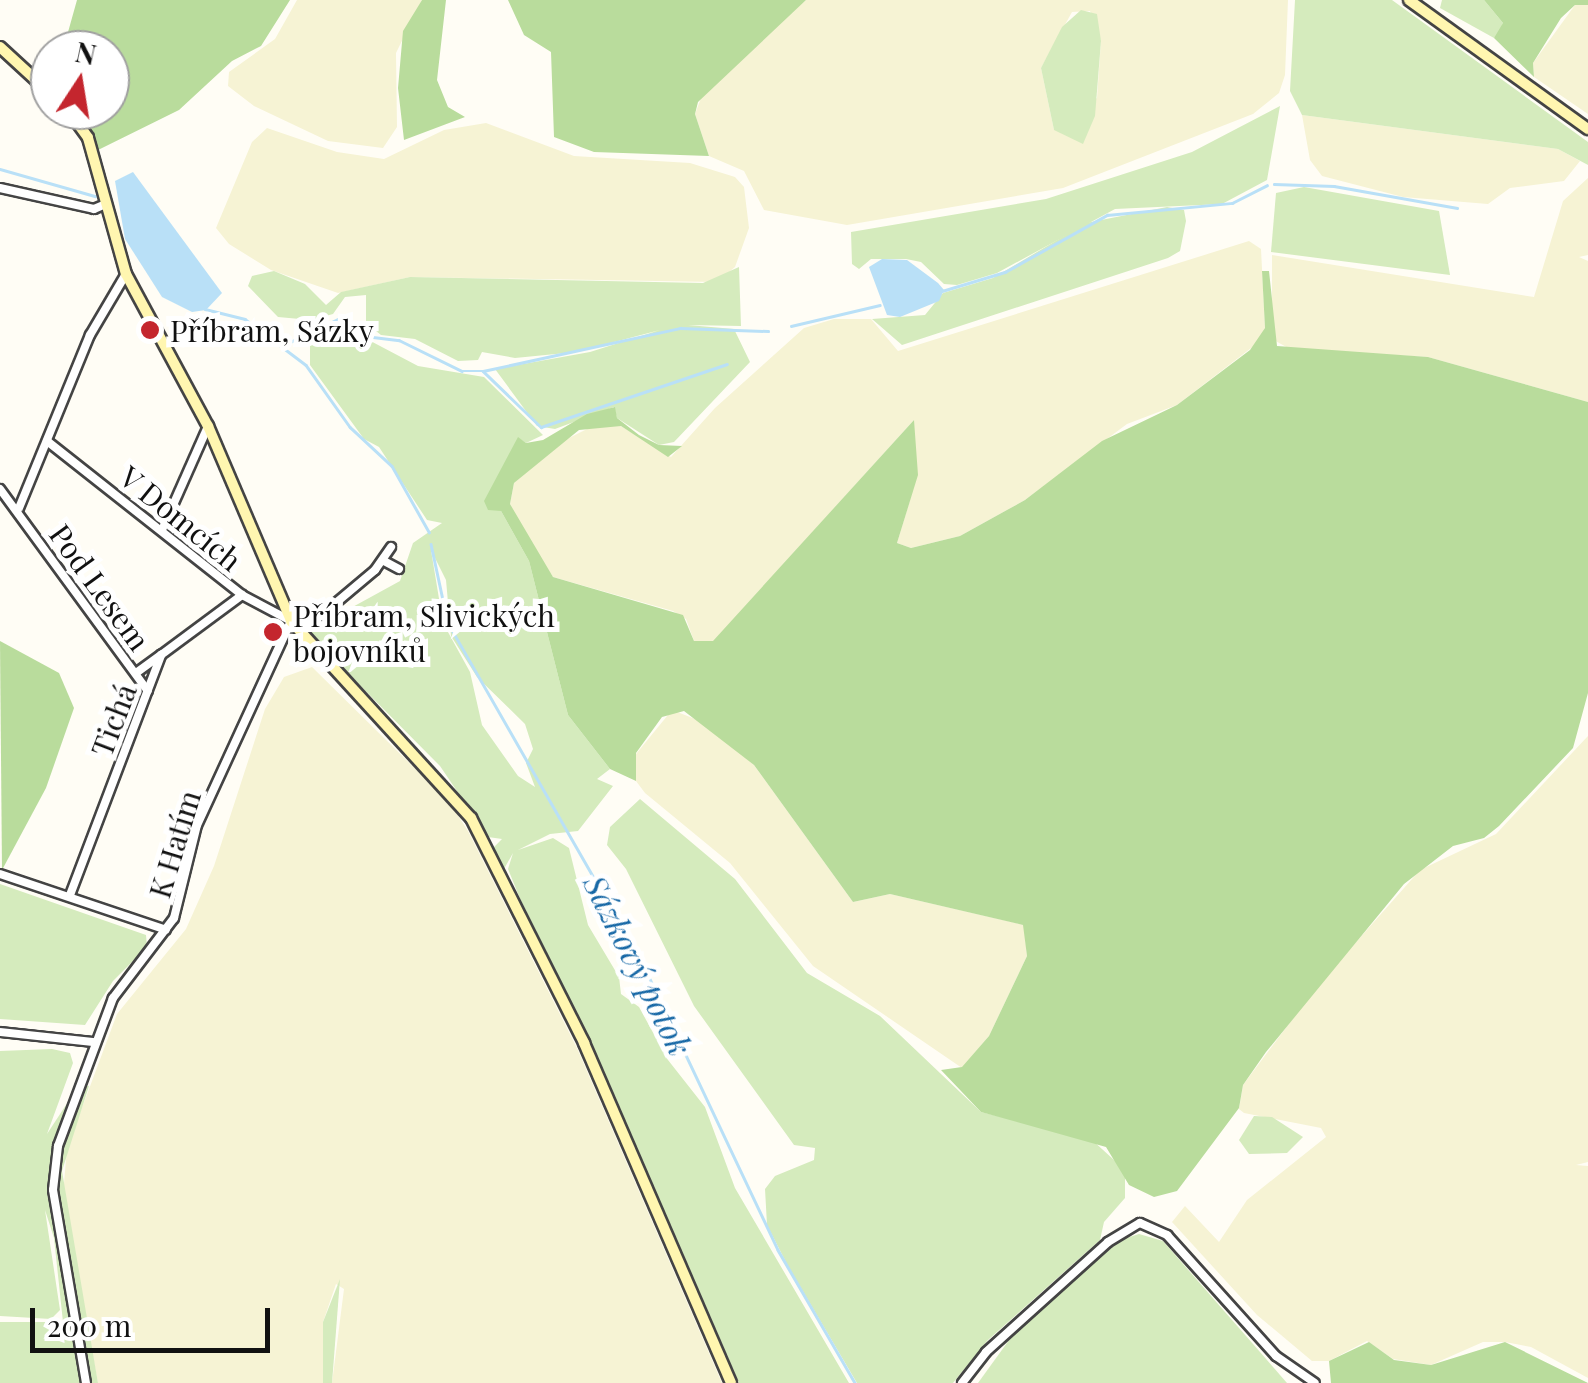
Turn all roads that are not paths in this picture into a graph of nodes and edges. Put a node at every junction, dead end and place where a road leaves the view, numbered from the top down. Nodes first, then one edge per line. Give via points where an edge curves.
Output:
1 (1408, 0) edge
2 (0, 47) edge
3 (30, 75) edge
4 (1588, 129) edge
5 (79, 130) edge
6 (0, 188) edge
7 (106, 204) junction
8 (126, 274) junction
9 (208, 426) junction
10 (47, 440) junction
11 (0, 490) edge
12 (19, 508) junction
13 (162, 530) junction
14 (391, 547) dead end
15 (384, 561) junction
16 (399, 569) dead end
17 (242, 595) junction
18 (291, 622) junction
19 (300, 633) junction
20 (161, 655) junction
21 (136, 674) junction
22 (148, 691) junction
23 (0, 874) edge
24 (70, 894) junction
25 (166, 930) junction
26 (0, 1032) edge
27 (93, 1042) junction
28 (86, 1383) edge
29 (731, 1383) edge
30 (962, 1383) edge
31 (1315, 1383) edge

1 - 4 street
2 - 3 street
5 - 7 street via 94,156
6 - 7 street via 94,209
7 - 8 street
8 - 9 street
8 - 10 street via 90,335
9 - 13 street
9 - 18 street
10 - 12 street
10 - 13 street, V Domcích
11 - 12 street, Pod Lesem
12 - 21 street, Pod Lesem
13 - 17 street, V Domcích
14 - 15 street
15 - 16 street
15 - 19 street
17 - 18 street, V Domcích
17 - 20 street, Tichá
18 - 19 street
18 - 25 street, K Hatím via 198,825 184,892
19 - 29 street via 472,818 584,1043
20 - 21 street
20 - 22 street, Tichá
21 - 22 street, Pod Lesem
22 - 24 street, Tichá
23 - 24 street, K Hatím
24 - 25 street, K Hatím
25 - 27 street via 112,998
26 - 27 street
27 - 28 street via 53,1177
30 - 31 street via 986,1352 1140,1223 1167,1235 1276,1356

